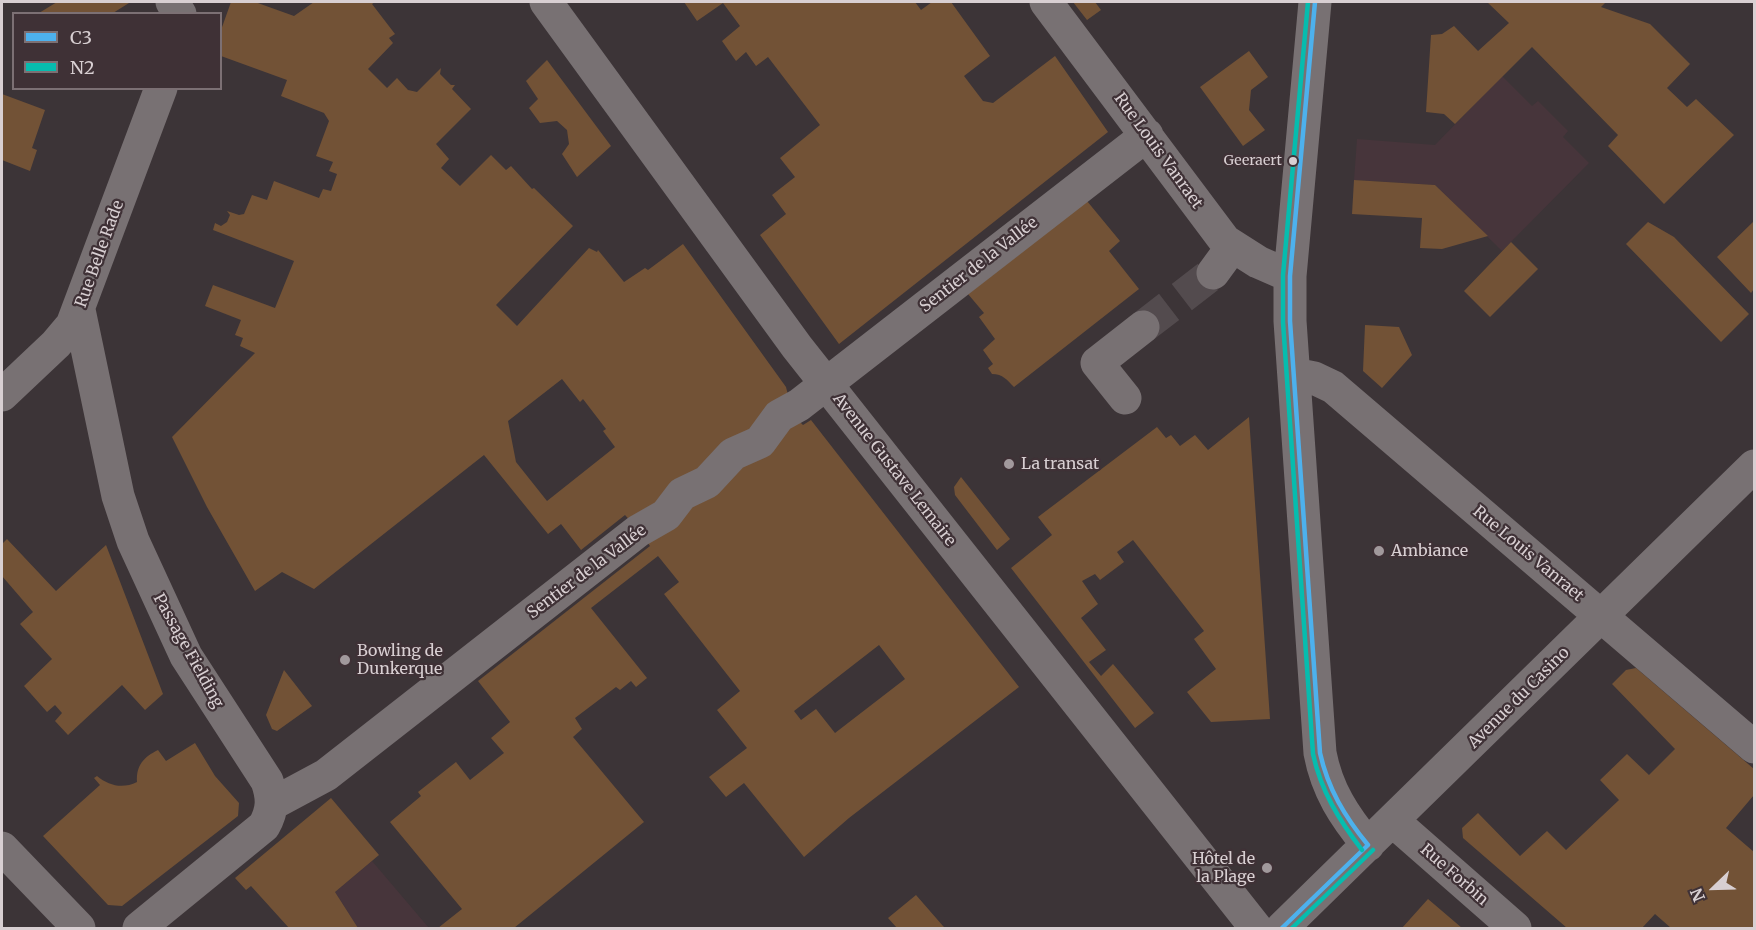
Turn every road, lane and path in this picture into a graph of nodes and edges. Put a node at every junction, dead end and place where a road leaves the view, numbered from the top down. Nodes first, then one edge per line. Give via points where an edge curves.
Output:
1 (546, 2) edge
2 (1046, 2) edge
3 (1315, 2) edge
4 (160, 90) edge
5 (1147, 135) junction
6 (1232, 247) junction
7 (1213, 273) tunnel mouth
8 (1290, 276) junction
9 (80, 310) junction
10 (1143, 327) tunnel mouth
11 (1294, 374) junction
12 (825, 383) junction
13 (2, 395) edge
14 (1125, 398) dead end
15 (1755, 466) edge
16 (1602, 616) junction
17 (1755, 747) edge
18 (272, 804) junction
19 (1393, 821) junction
20 (1368, 845) junction
21 (2, 848) edge
22 (79, 928) edge
23 (139, 928) edge
24 (1256, 928) edge
25 (1282, 928) edge
26 (1515, 928) edge

1 - 12 street, Avenue Gustave Lemaire
2 - 5 street, Rue Louis Vanraet
3 - 8 street
4 - 9 street, Rue Belle Rade
5 - 6 street, Rue Louis Vanraet
5 - 12 street, Sentier de la Vallée
6 - 7 street
6 - 8 street, Rue Louis Vanraet
8 - 11 street
9 - 13 street, Rue Belle Rade via 56,344
9 - 18 street, Passage Fielding via 118,496 133,542 186,656 267,781
10 - 14 street via 1097,363
11 - 16 street, Rue Louis Vanraet via 1333,387
11 - 20 street via 1320,753 1336,803
12 - 18 street, Sentier de la Vallée via 779,416 760,442 733,454 707,482 682,494 666,515 638,531 326,775
12 - 24 street, Avenue Gustave Lemaire
15 - 16 street, Avenue du Casino
16 - 17 street, Rue Louis Vanraet
16 - 19 street, Avenue du Casino
18 - 23 street via 264,826
19 - 20 street, Avenue du Casino
19 - 26 street, Rue Forbin
20 - 25 street, Avenue du Casino
21 - 22 street

